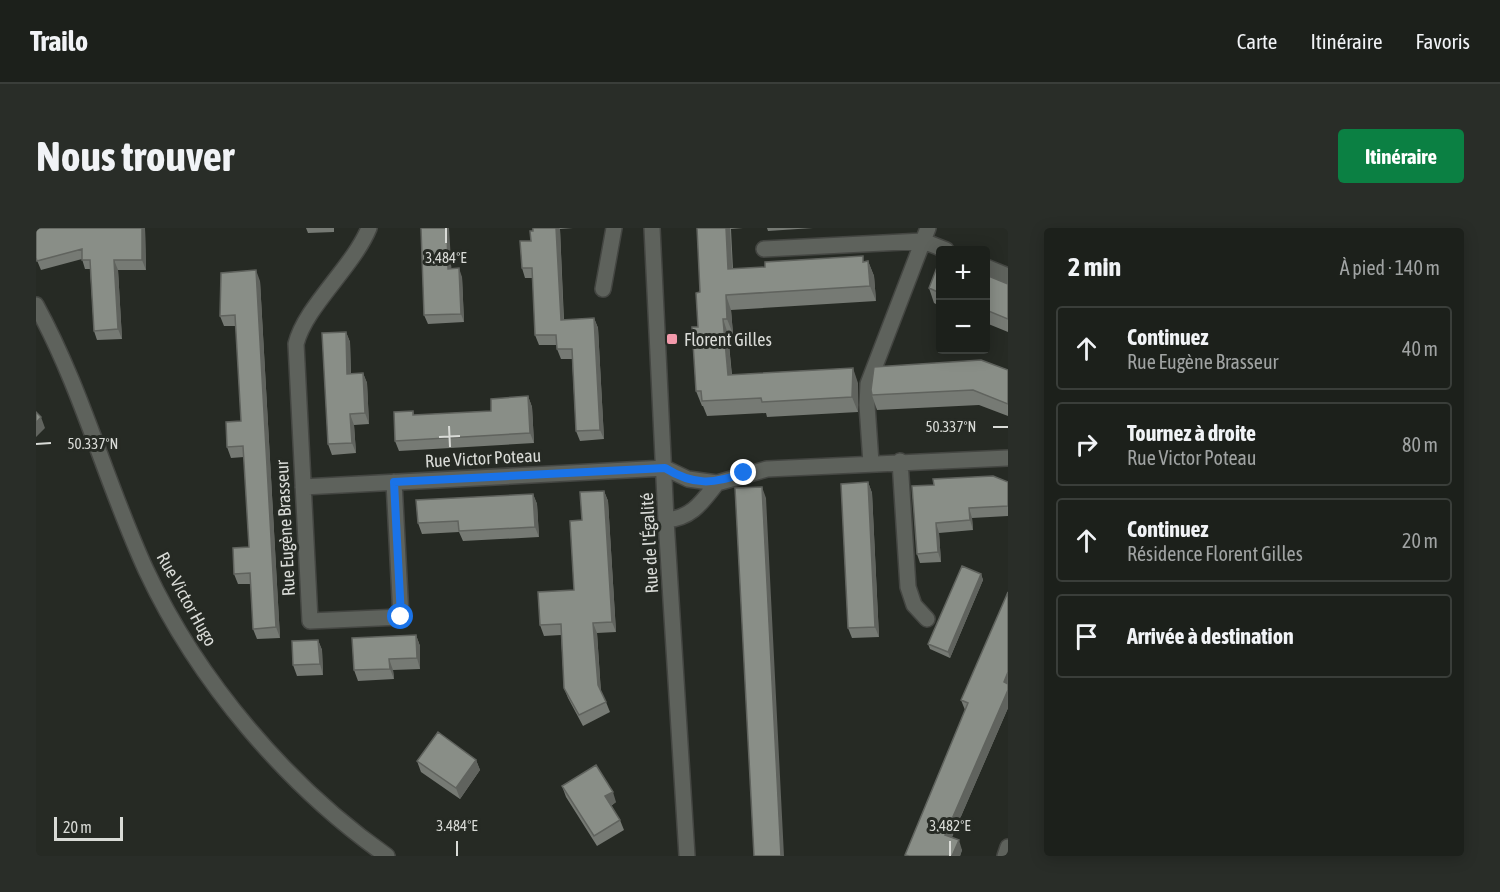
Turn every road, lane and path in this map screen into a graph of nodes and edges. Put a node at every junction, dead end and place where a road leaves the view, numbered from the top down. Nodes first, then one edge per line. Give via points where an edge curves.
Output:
1 (369, 228) edge
2 (614, 228) edge
3 (652, 228) edge
4 (926, 235) edge
5 (941, 246) edge
6 (764, 249) dead end
7 (990, 269) edge
8 (1008, 276) edge
9 (603, 289) dead end
10 (36, 305) edge
11 (1008, 458) edge
12 (900, 461) junction
13 (871, 463) junction
14 (665, 468) junction
15 (394, 482) junction
16 (717, 483) junction
17 (303, 487) junction
18 (666, 520) junction
19 (927, 620) dead end
20 (1008, 847) edge
21 (387, 856) edge
22 (687, 856) edge
23 (1005, 856) edge

1 - 17 street, Rue Eugène Brasseur via 357,253 298,336
2 - 9 street
3 - 14 street, Rue de l'Égalité
4 - 5 street
4 - 6 street
4 - 13 street via 868,384
7 - 8 street
10 - 21 street, Rue Victor Hugo via 146,570 182,636 225,698 298,784
11 - 12 street
12 - 13 street
12 - 19 street via 908,587 914,605
13 - 16 street via 767,469
14 - 15 street, Rue Victor Poteau
14 - 16 street via 688,479
14 - 18 street, Rue de l'Égalité
15 - 17 street, Rue Victor Poteau
15 - 17 street, Rue Eugène Brasseur via 401,617 310,621
16 - 18 street via 693,512
18 - 22 street, Rue de l'Égalité
20 - 23 street

